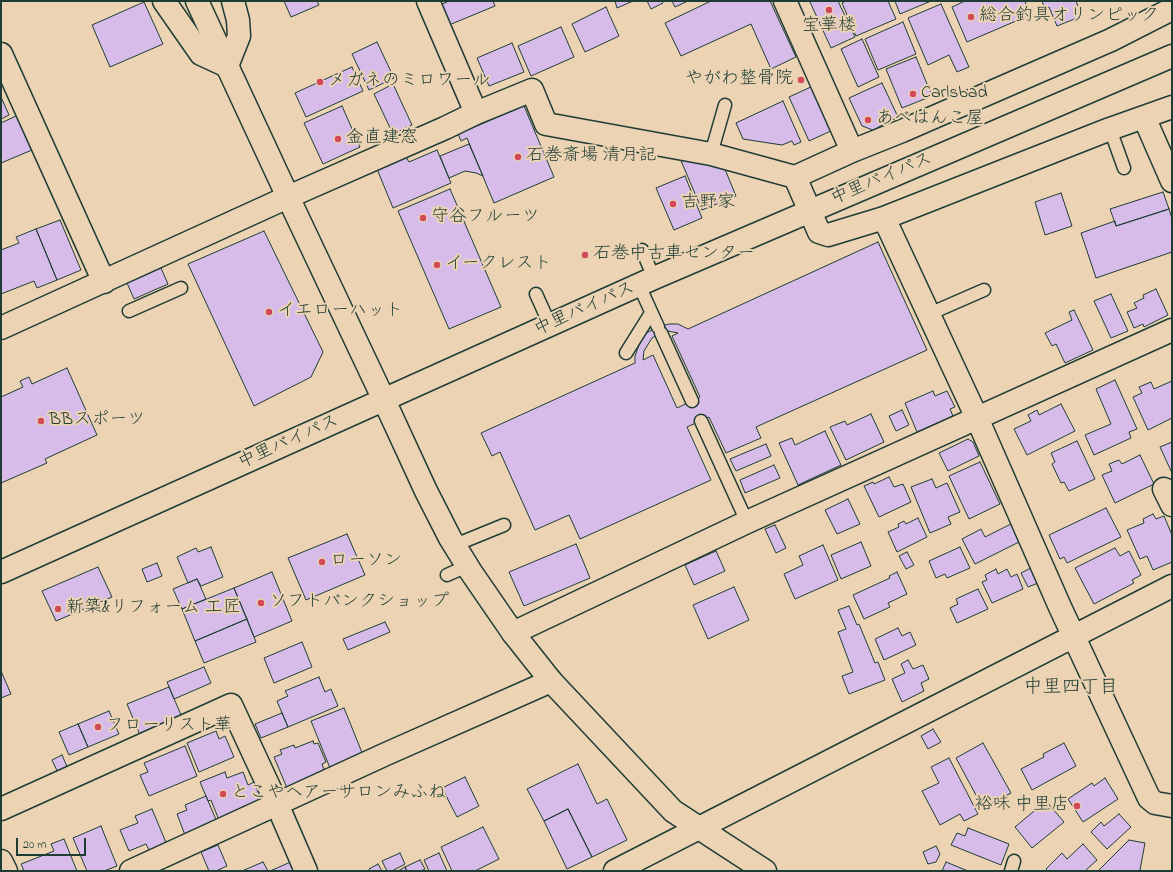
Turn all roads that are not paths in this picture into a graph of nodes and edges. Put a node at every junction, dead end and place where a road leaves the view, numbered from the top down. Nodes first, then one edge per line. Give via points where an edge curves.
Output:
1 (164, 1) edge
2 (198, 1) edge
3 (233, 1) edge
4 (428, 1) edge
5 (785, 1) edge
6 (1172, 9) edge
7 (1, 54) edge
8 (1172, 56) edge
9 (227, 66) junction
10 (725, 105) dead end
11 (1172, 107) edge
12 (476, 113) junction
13 (1144, 117) junction
14 (1110, 129) junction
15 (852, 151) junction
16 (712, 154) junction
17 (1124, 168) dead end
18 (795, 177) junction
19 (1172, 181) edge
20 (288, 197) junction
21 (809, 212) junction
22 (884, 218) junction
23 (642, 250) dead end
24 (112, 282) junction
25 (647, 282) junction
26 (181, 288) dead end
27 (984, 290) dead end
28 (536, 294) dead end
29 (129, 311) dead end
30 (651, 313) junction
31 (929, 314) junction
32 (550, 325) junction
33 (11, 327) edge
34 (1172, 330) edge
35 (626, 353) dead end
36 (384, 400) junction
37 (692, 401) dead end
38 (977, 418) junction
39 (701, 421) dead end
40 (746, 522) junction
41 (504, 525) dead end
42 (455, 545) junction
43 (467, 566) junction
44 (1, 572) edge
45 (447, 575) dead end
46 (1172, 586) edge
47 (513, 633) junction
48 (1074, 635) junction
49 (551, 681) junction
50 (277, 804) junction
51 (1172, 806) edge
52 (1, 809) edge
53 (699, 828) junction
54 (1, 861) edge
55 (6, 871) edge
56 (131, 871) edge
57 (306, 871) edge
58 (614, 871) edge
59 (765, 871) edge

1 - 9 street via 201,54
2 - 9 street
3 - 9 street via 239,36
4 - 12 street
5 - 15 street
6 - 15 street via 1111,40
7 - 24 street
8 - 21 street, 中里バイパス
9 - 20 street
10 - 16 lane
11 - 13 street
12 - 16 street via 532,90 546,124
12 - 20 street
13 - 14 street
13 - 19 street
14 - 17 lane
14 - 22 street
15 - 18 street
16 - 18 street
18 - 21 street
20 - 24 street
20 - 36 street
21 - 22 street via 819,232 828,235
21 - 25 street, 中里バイパス
22 - 31 street
23 - 25 lane
24 - 33 street
25 - 30 lane
25 - 32 street, 中里バイパス
26 - 29 lane
27 - 31 lane
28 - 32 lane
30 - 35 lane
30 - 37 lane
31 - 38 street
32 - 36 street, 中里バイパス
34 - 38 street
36 - 42 street via 426,492
36 - 44 street, 中里バイパス
38 - 40 street
38 - 48 street
39 - 40 lane
40 - 47 street
41 - 42 lane
42 - 43 street
43 - 45 lane
43 - 47 street
46 - 48 street
47 - 49 street
48 - 51 street via 1149,798 1155,803
48 - 53 street
49 - 50 street
49 - 53 street via 673,811
50 - 52 street via 231,705
50 - 56 street
50 - 57 street
53 - 58 street
53 - 59 street
54 - 55 street

